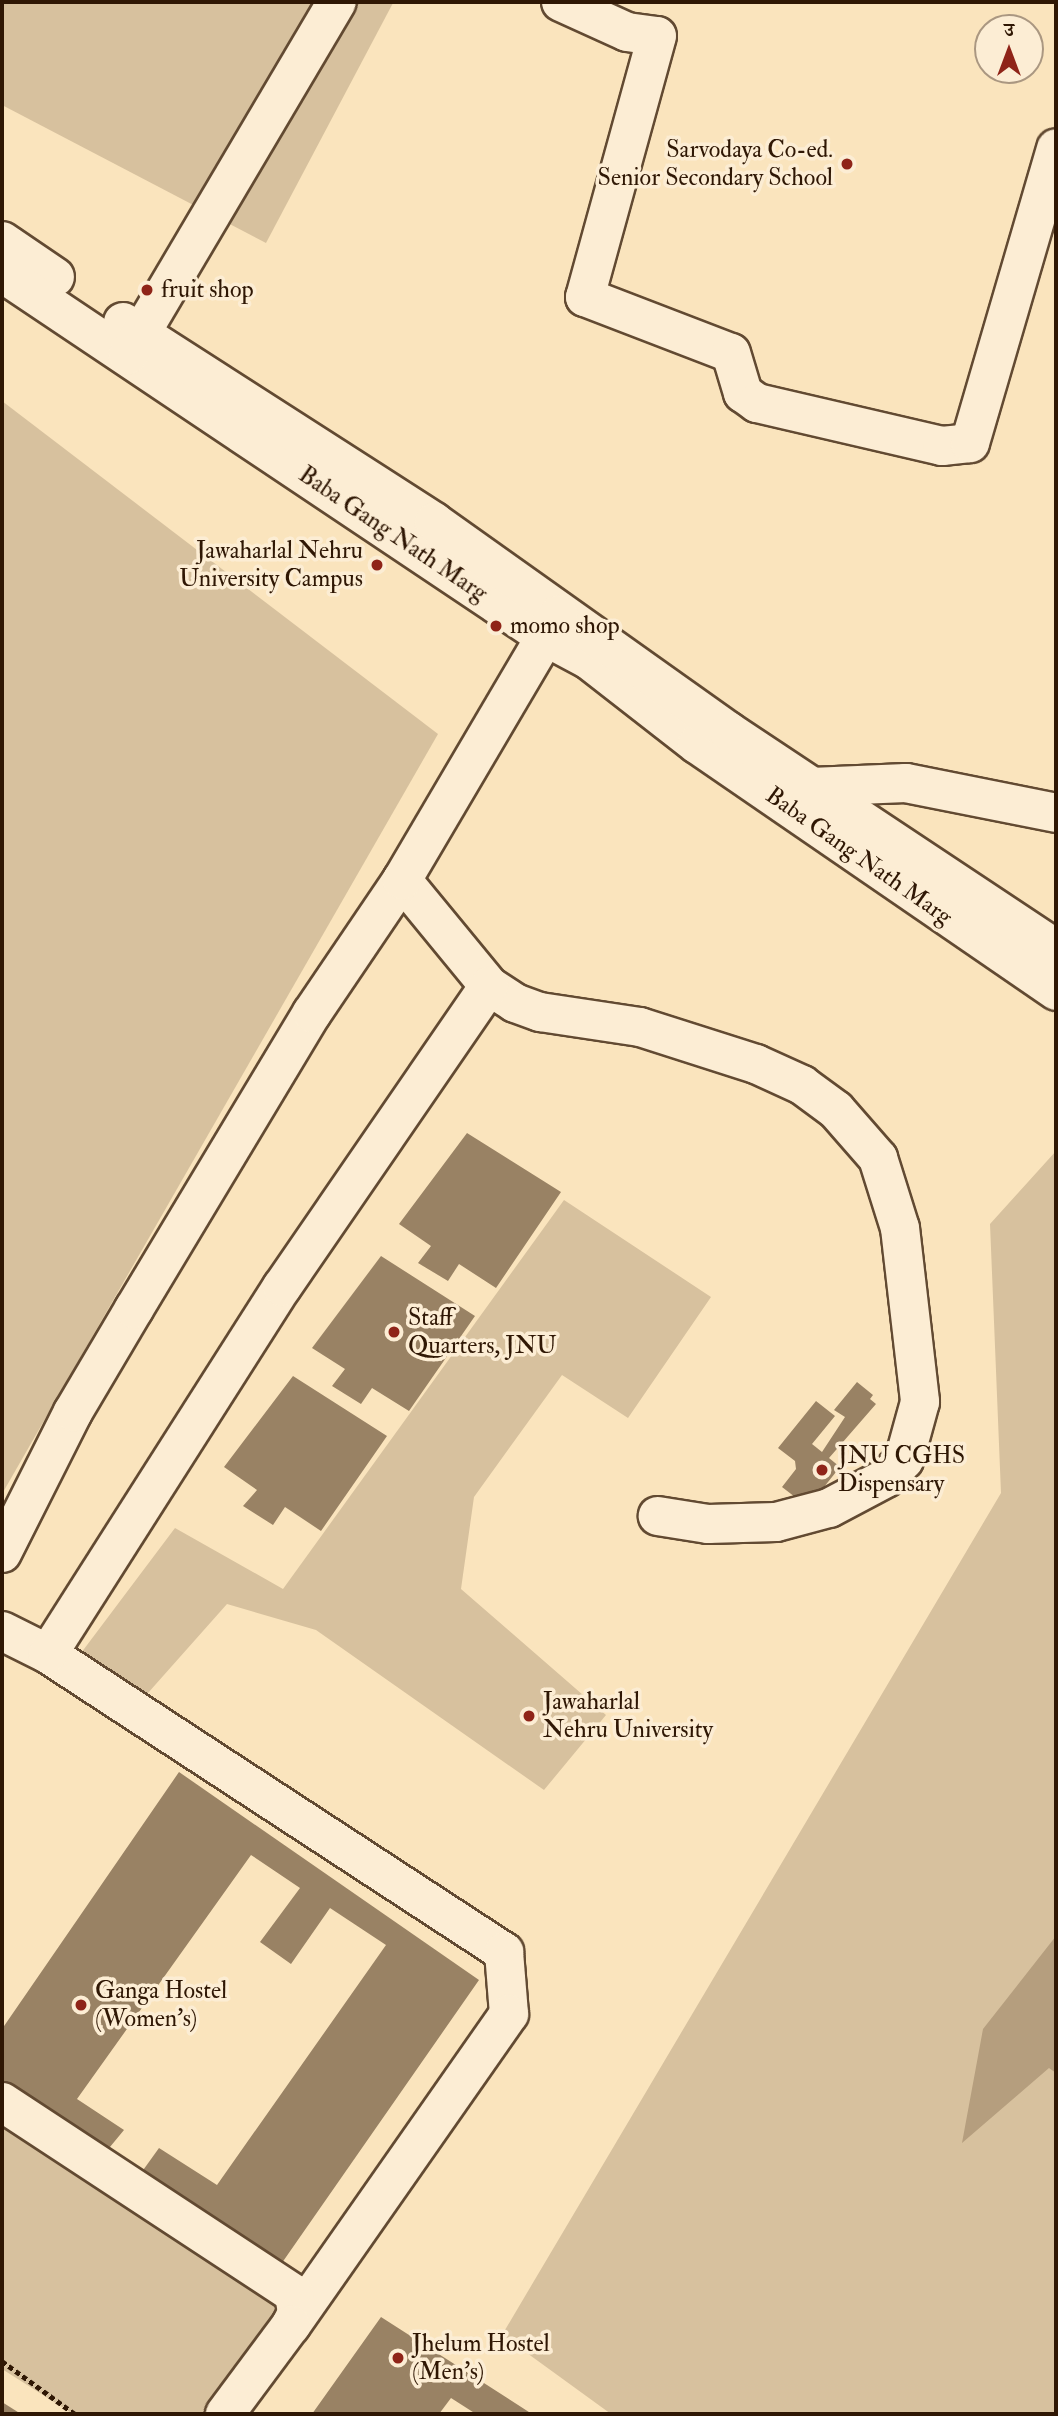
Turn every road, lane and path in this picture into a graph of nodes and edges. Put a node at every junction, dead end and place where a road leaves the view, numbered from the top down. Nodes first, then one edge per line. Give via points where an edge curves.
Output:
1 (337, 2) edge
2 (561, 2) edge
3 (1056, 148) edge
4 (2, 241) edge
5 (2, 273) edge
6 (134, 345) junction
7 (552, 624) junction
8 (811, 787) junction
9 (1056, 813) edge
10 (402, 880) junction
11 (1056, 949) edge
12 (489, 986) junction
13 (1056, 991) edge
14 (658, 1516) dead end
15 (2, 1553) edge
16 (2, 1631) edge
17 (48, 1654) junction
18 (2, 2102) edge
19 (291, 2325) junction
20 (2, 2361) edge
21 (75, 2414) edge
22 (225, 2414) edge

1 - 6 street
2 - 3 street via 627,32 657,36 585,297 731,353 743,393 757,403 942,446 970,443
4 - 6 street, Baba Gang Nath Marg
5 - 6 street, Baba Gang Nath Marg
6 - 7 street, Baba Gang Nath Marg via 434,522 523,582
7 - 8 street, Baba Gang Nath Marg
7 - 10 street
7 - 13 street, Baba Gang Nath Marg via 589,660 697,744
8 - 9 street via 906,783
8 - 11 street, Baba Gang Nath Marg
10 - 12 street
10 - 15 street via 312,1013 127,1320 73,1412
12 - 14 street via 515,1003 541,1012 639,1027 705,1044 802,1085 836,1110 878,1158 891,1191 913,1319 920,1402 904,1460 886,1478 840,1503 776,1522 708,1524
12 - 17 street via 282,1287
16 - 17 street
17 - 19 street via 504,1952 509,2014
18 - 19 street via 294,2294 297,2313
19 - 22 street
20 - 21 path

